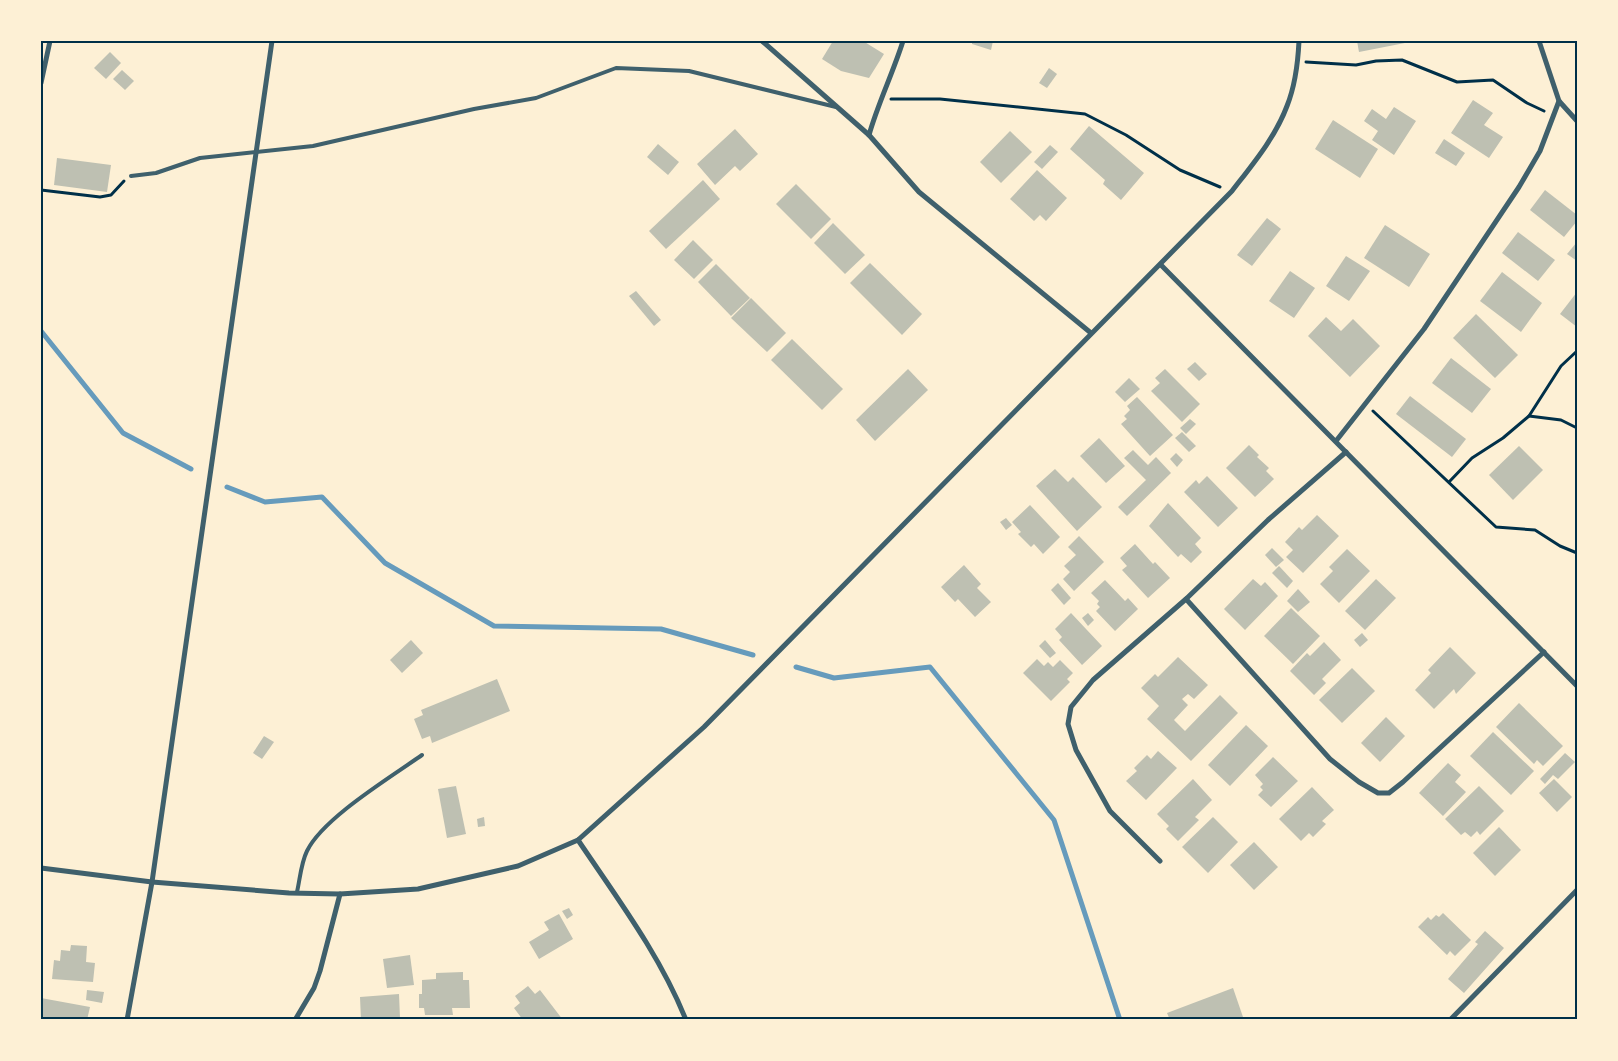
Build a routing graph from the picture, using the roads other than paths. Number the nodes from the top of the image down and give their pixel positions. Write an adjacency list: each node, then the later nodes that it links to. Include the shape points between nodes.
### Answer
1 (50, 41): 7 (street)
2 (272, 41): 12 (street)
3 (762, 41): 9 (street)
4 (903, 41): 11 (street, via 878,102)
5 (1299, 41): 14 (street, via 1298,62 1287,106 1263,151 1232,192)
6 (1540, 41): 8 (street)
7 (41, 83)
8 (1559, 101): 10 (street); 16 (street, via 1540,151 1519,187 1424,329)
9 (838, 107): 11 (street); 12 (lane, via 689,71 616,68 536,98 313,146)
10 (1577, 121)
11 (869, 135): 15 (street, via 919,192)
12 (257, 151): 13 (lane, via 200,158 156,173); 25 (street)
13 (131, 176)
14 (1160, 265): 15 (street); 16 (street)
15 (1091, 333): 22 (street, via 704,727)
16 (1336, 441): 17 (street)
17 (1346, 452): 18 (street, via 1268,520); 19 (street)
18 (1186, 599): 19 (street, via 1330,759 1378,793 1389,793 1402,782); 23 (street, via 1093,680 1071,707 1068,724 1076,750 1110,810)
19 (1544, 652): 20 (street)
20 (1577, 686)
21 (422, 755): 27 (lane, via 317,835 306,852)
22 (578, 840): 28 (street, via 518,866 418,889); 31 (street, via 643,937 674,991)
23 (1160, 861)
24 (41, 868): 25 (street)
25 (152, 882): 27 (street); 29 (street)
26 (1577, 890): 32 (street)
27 (297, 892): 28 (street)
28 (340, 894): 30 (street, via 314,988)
29 (127, 1020)
30 (295, 1020)
31 (686, 1020)
32 (1450, 1020)

